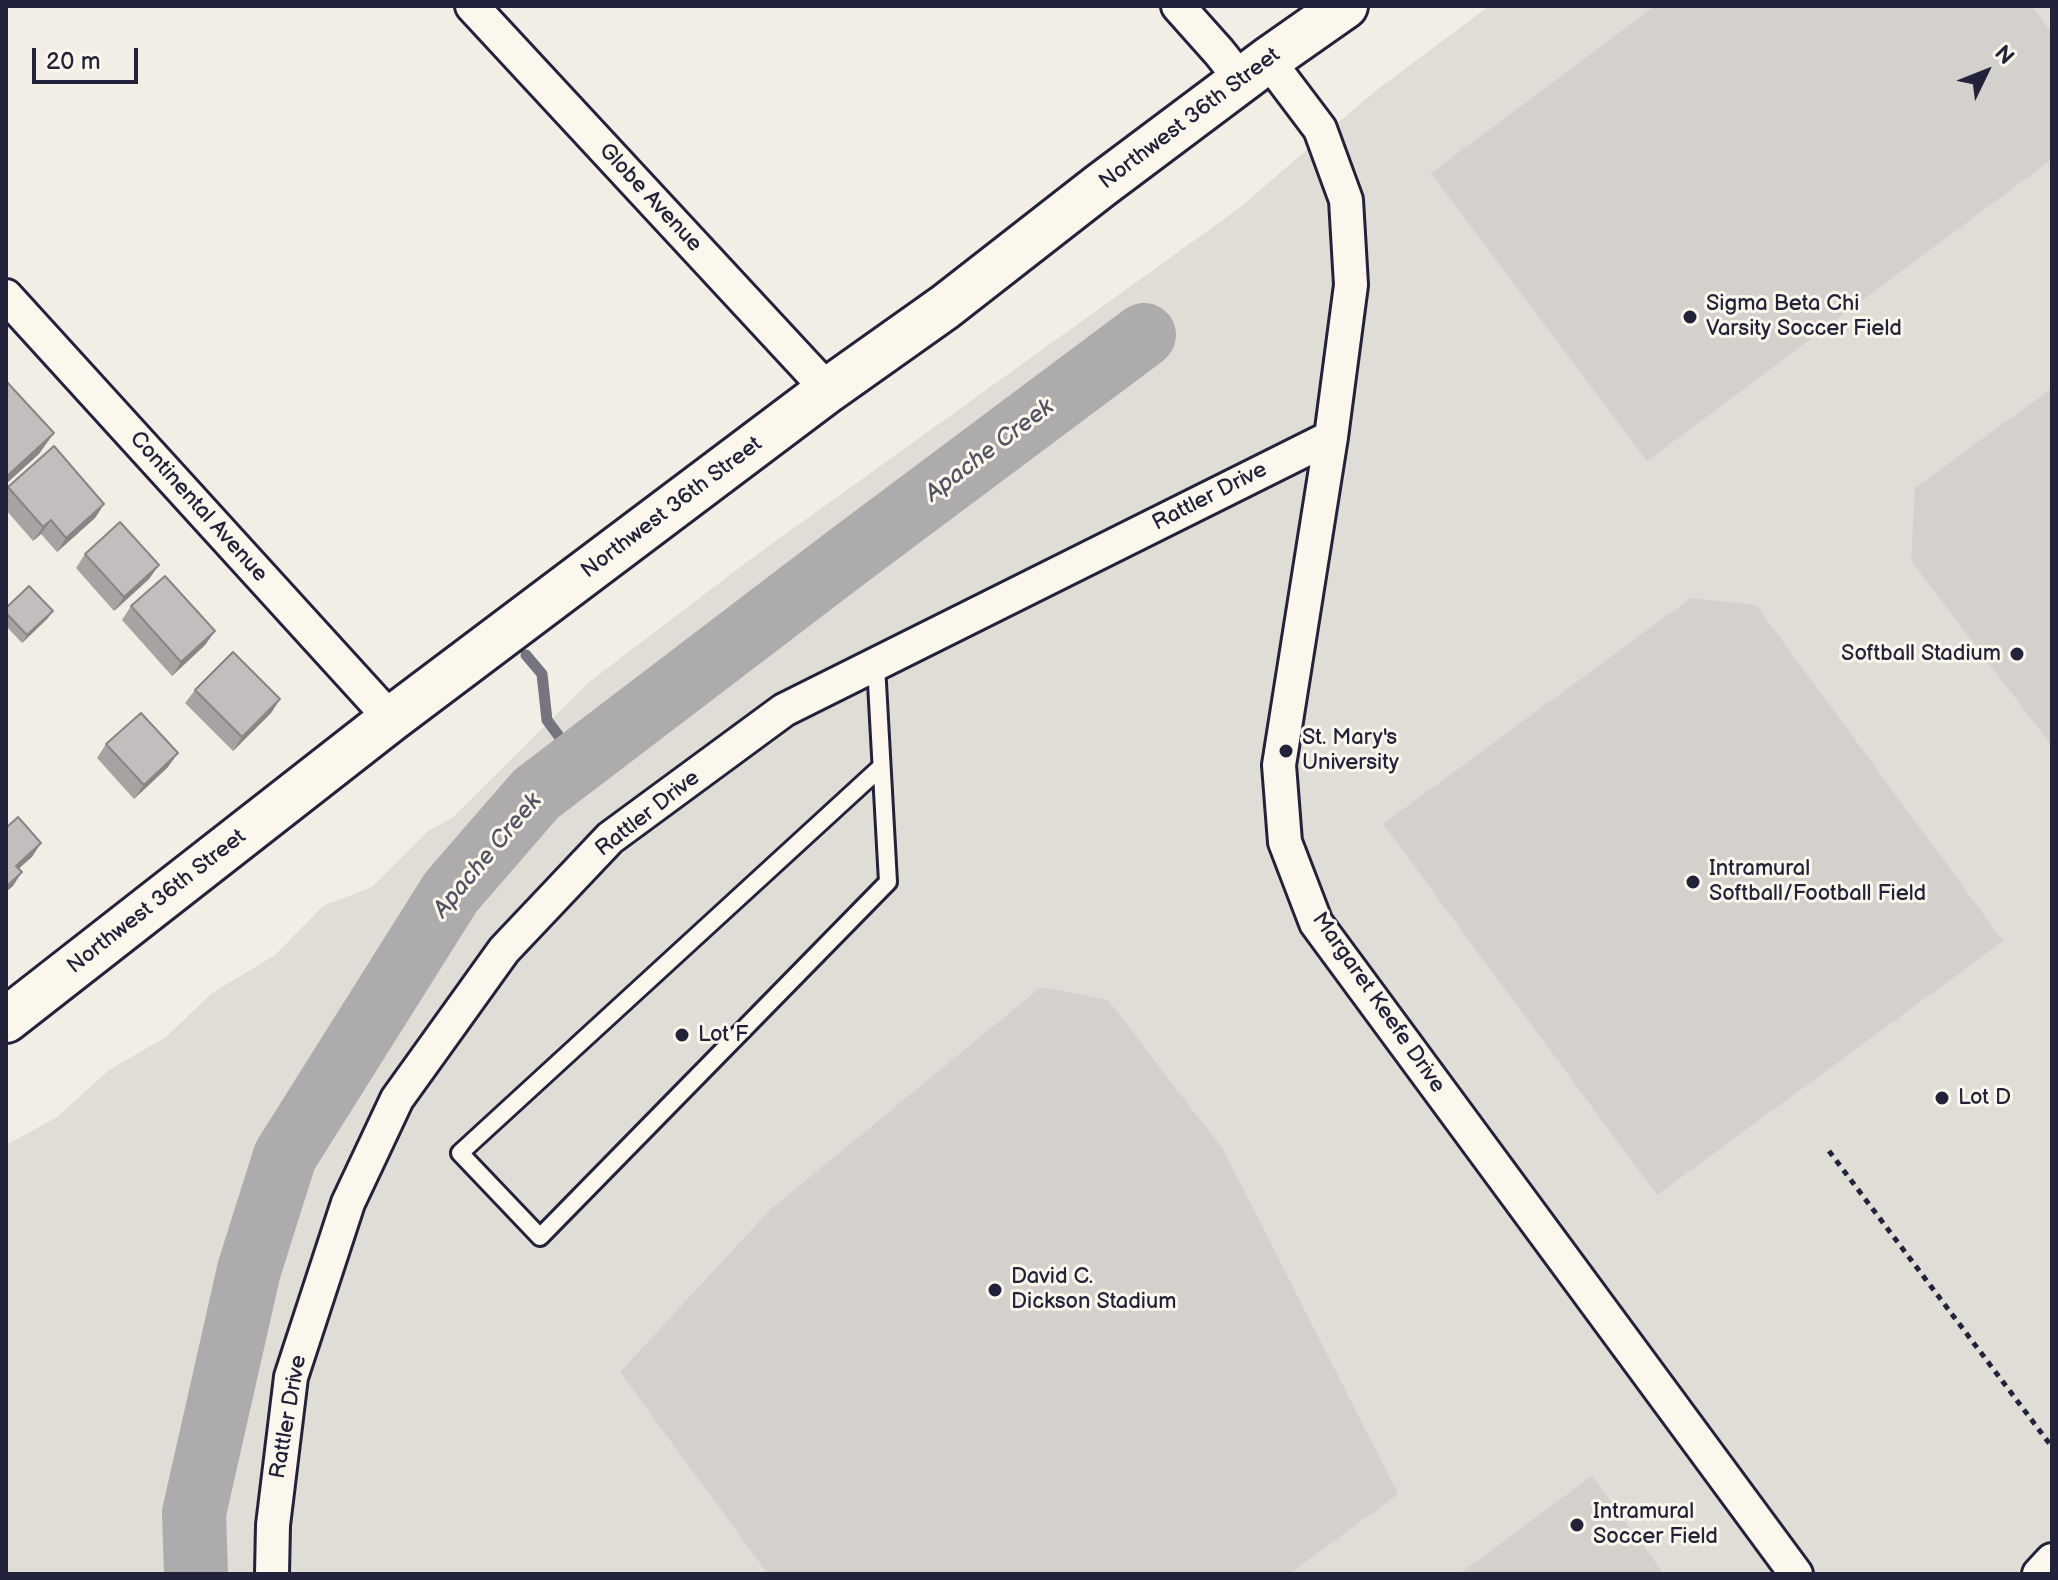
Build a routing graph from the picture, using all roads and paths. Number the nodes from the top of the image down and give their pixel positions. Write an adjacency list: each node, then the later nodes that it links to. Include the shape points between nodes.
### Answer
1 (472, 6): 6 (street, Globe Avenue)
2 (1178, 6): 4 (street, Margaret Keefe Drive, via 1219,52)
3 (1345, 6): 4 (main road, Northwest 36th Street)
4 (1255, 71): 6 (main road, Northwest 36th Street); 7 (street, Margaret Keefe Drive, via 1320,129 1346,200 1351,285)
5 (6, 296): 9 (street, Continental Avenue)
6 (828, 390): 9 (main road, Northwest 36th Street)
7 (1331, 437): 8 (street, Rattler Drive); 16 (street, Margaret Keefe Drive, via 1279,765 1285,842 1316,923)
8 (876, 665): 10 (lane); 15 (street, Rattler Drive, via 784,710 610,838 504,950 397,1099 348,1203 291,1377)
9 (391, 719): 11 (main road, Northwest 36th Street)
10 (881, 767): 10 (lane, via 888,882 540,1237 460,1153)
11 (6, 1020)
12 (1829, 1151): 13 (path)
13 (2052, 1447)
14 (2052, 1560): 17 (street)
15 (272, 1574)
16 (1796, 1574)
17 (2039, 1574)

